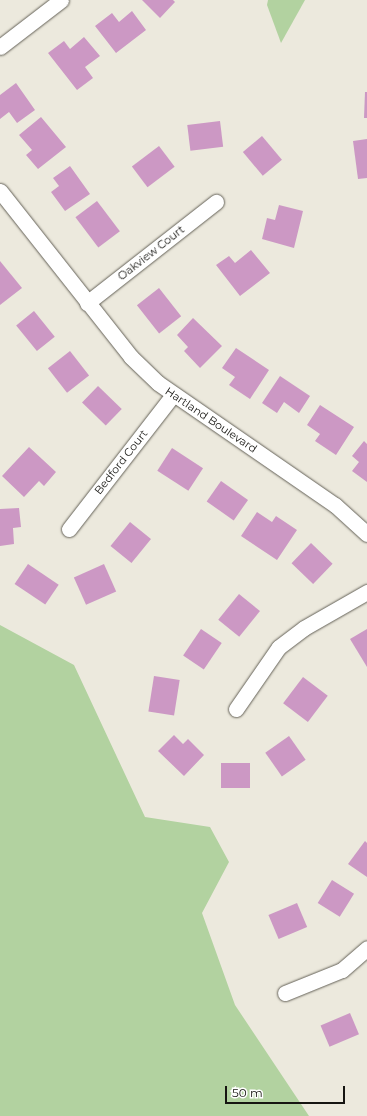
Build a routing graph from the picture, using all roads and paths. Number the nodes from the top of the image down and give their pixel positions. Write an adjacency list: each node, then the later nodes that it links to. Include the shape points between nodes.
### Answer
1 (61, 0): 2 (street)
2 (0, 47)
3 (0, 191): 5 (street, Hartland Boulevard)
4 (216, 202): 5 (street, Oakview Court)
5 (87, 303): 6 (street, Hartland Boulevard, via 131,357)
6 (173, 395): 7 (street, Bedford Court); 8 (street, Hartland Boulevard, via 330,501)
7 (69, 529)
8 (367, 534)
9 (367, 592): 10 (street, via 304,628 280,647)
10 (236, 709)
11 (367, 948): 12 (street, via 342,970)
12 (285, 992)

